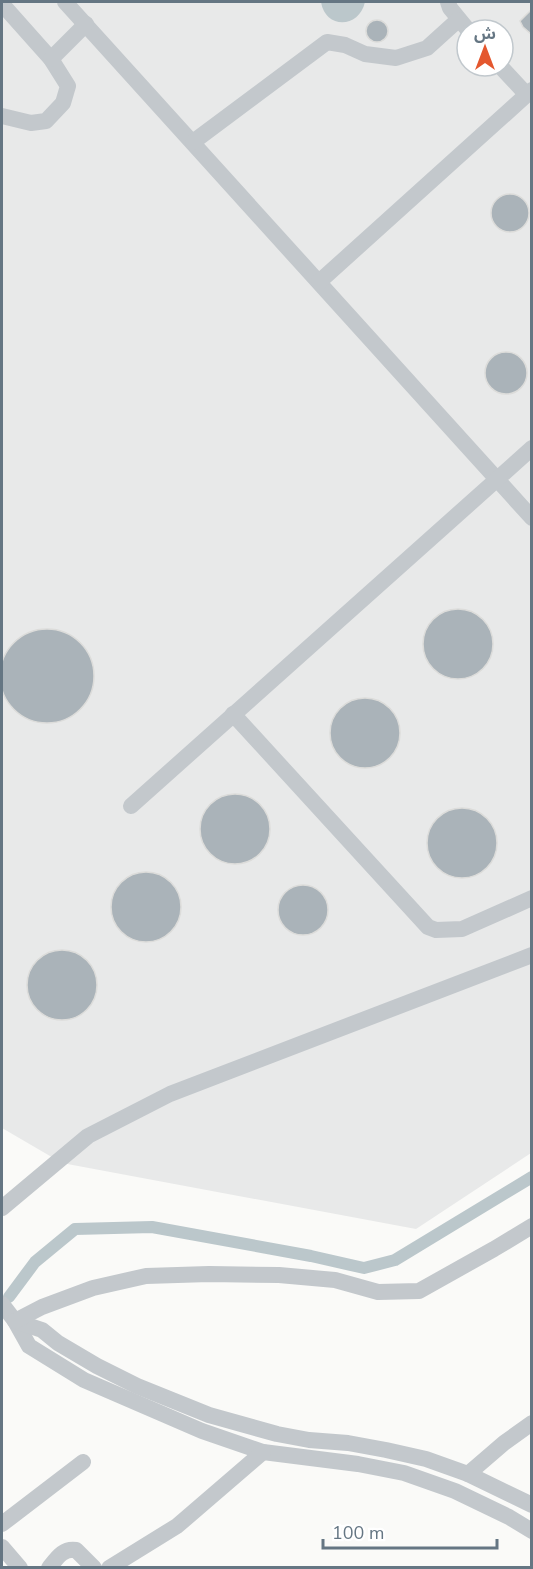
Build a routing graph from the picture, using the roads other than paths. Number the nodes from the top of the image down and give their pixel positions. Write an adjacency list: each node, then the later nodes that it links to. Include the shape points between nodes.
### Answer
1 (65, 2): 5 (street)
2 (448, 2): 4 (street)
3 (2, 4): 7 (street)
4 (458, 18)
5 (86, 24): 7 (street); 11 (street)
6 (455, 30): 11 (street, via 427,48 396,58 365,54 327,42)
7 (51, 59): 10 (street, via 68,86 63,103 46,121 31,123)
8 (513, 78): 9 (street)
9 (529, 92): 12 (street)
10 (2, 116)
11 (192, 142): 12 (street)
12 (319, 282): 14 (street)
13 (531, 448): 14 (street)
14 (497, 478): 15 (street); 16 (street)
15 (531, 518)
16 (233, 714): 17 (street); 18 (street, via 428,927 462,929)
17 (131, 806)
18 (531, 898)
19 (531, 955): 20 (street, via 170,1094 88,1136)
20 (2, 1208)
21 (531, 1226): 23 (street, via 419,1291 378,1292 335,1280 279,1275 146,1276 93,1288)
22 (2, 1304): 23 (street)
23 (15, 1321): 24 (street, via 42,1330 58,1343 137,1386); 26 (street, via 29,1346 84,1380)
24 (209, 1415): 26 (street); 29 (street, via 309,1440 348,1443 426,1459)
25 (531, 1423): 29 (street)
26 (202, 1431): 27 (street)
27 (262, 1452): 32 (street, via 404,1473 455,1491); 37 (street, via 177,1526)
28 (83, 1462): 31 (street)
29 (468, 1474): 30 (street)
30 (531, 1505)
31 (2, 1524)
32 (530, 1526)
33 (2, 1547): 34 (street)
34 (20, 1568)
35 (48, 1568): 36 (street, via 64,1551 72,1549)
36 (94, 1568)
37 (109, 1568)

